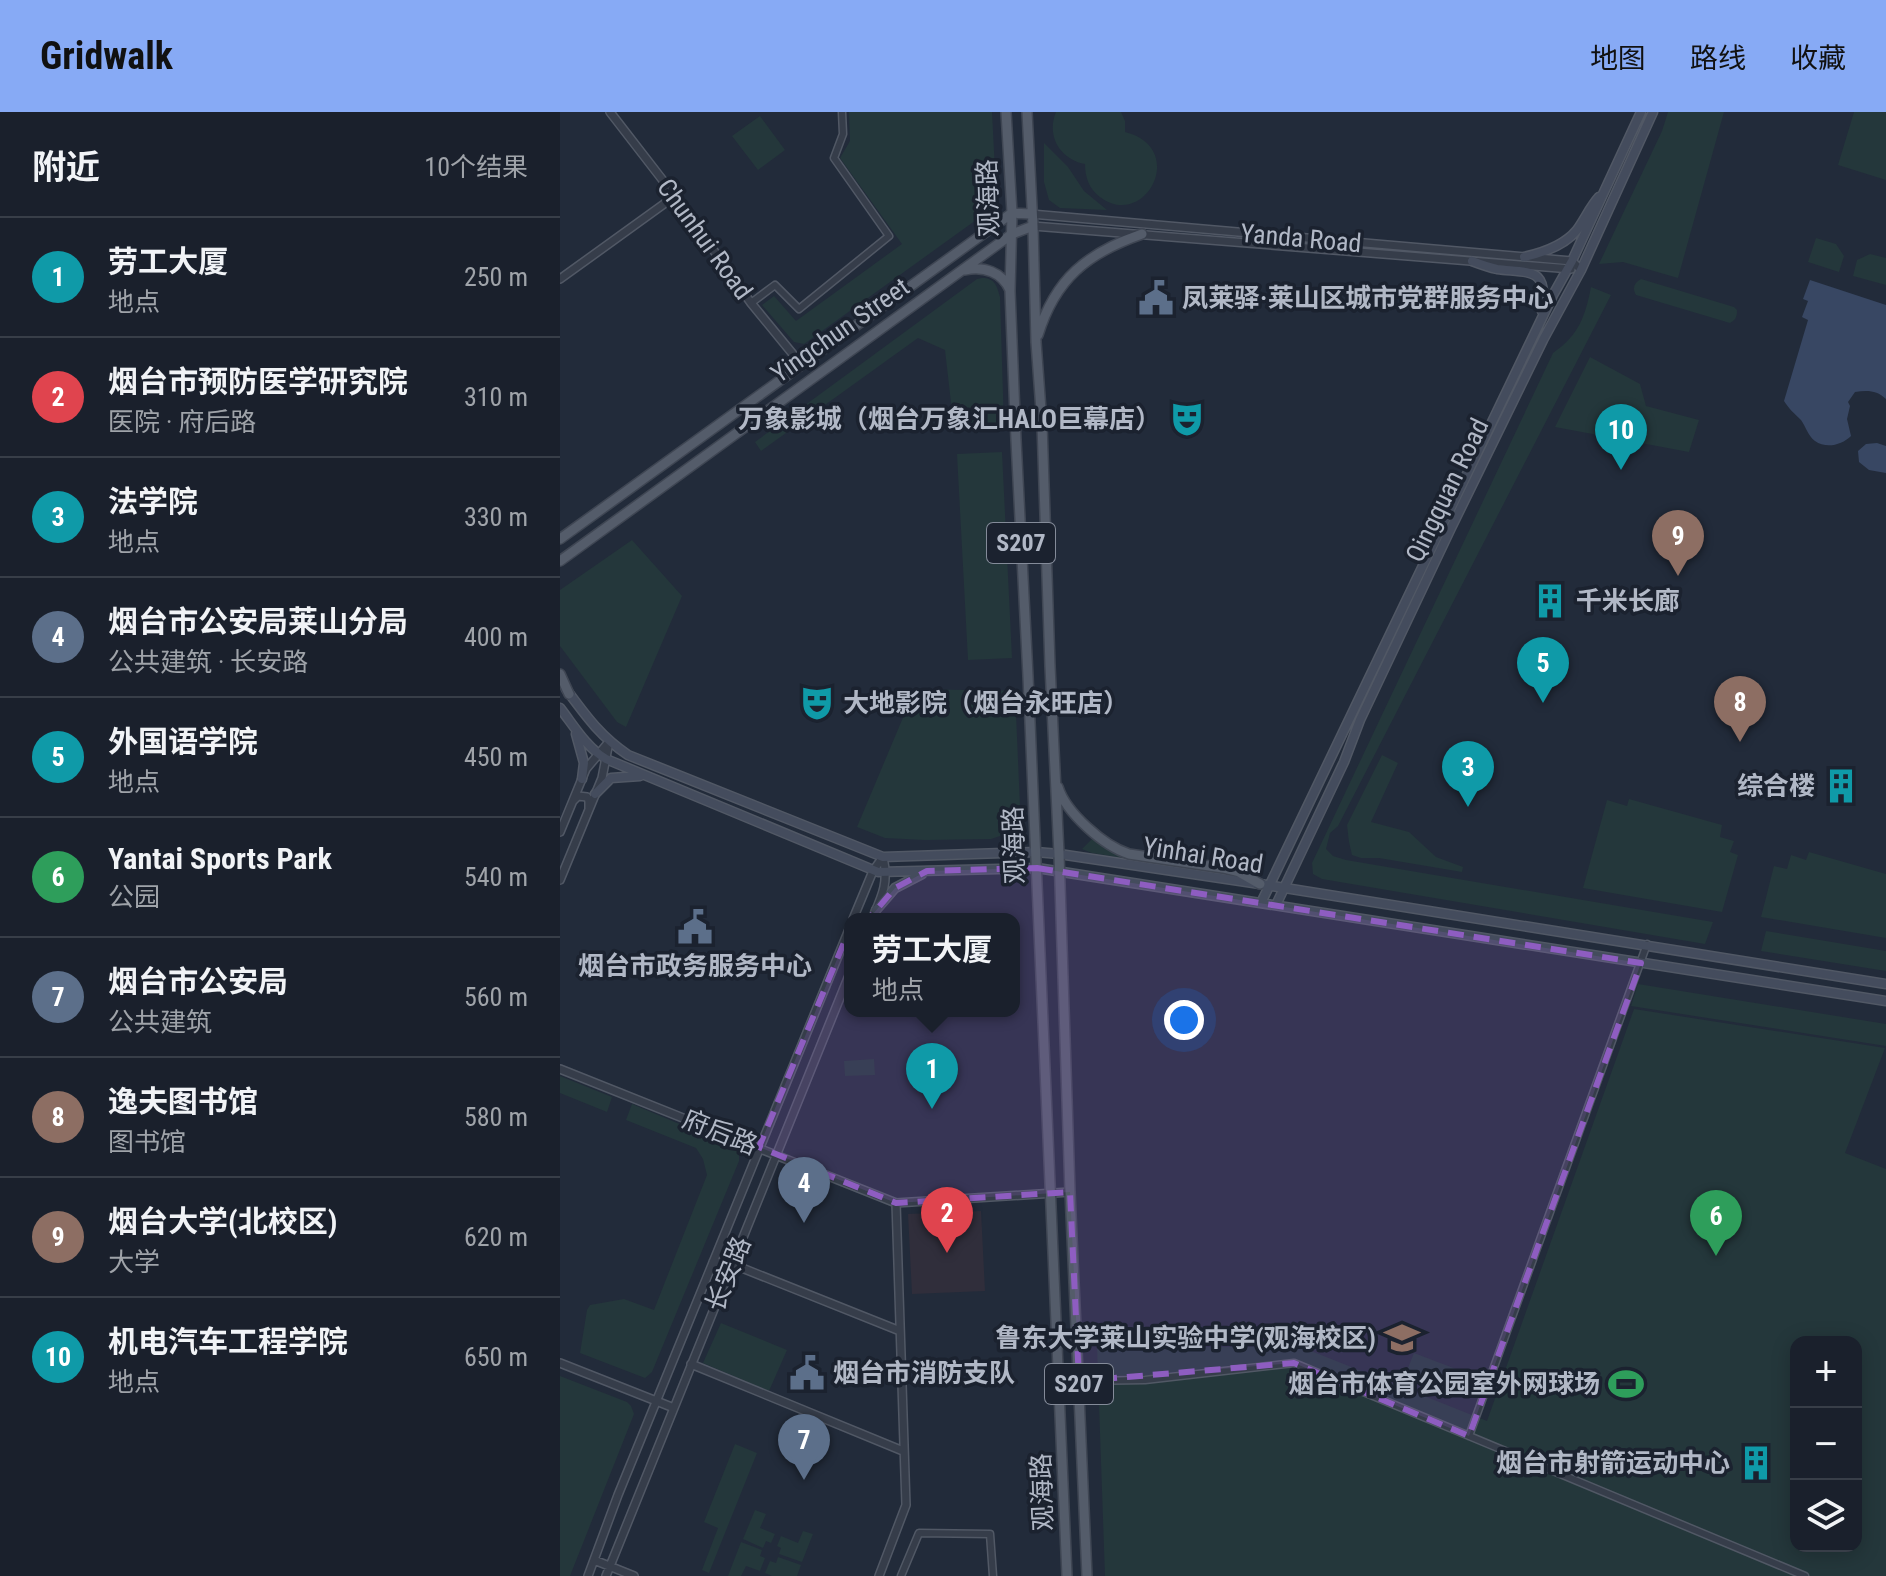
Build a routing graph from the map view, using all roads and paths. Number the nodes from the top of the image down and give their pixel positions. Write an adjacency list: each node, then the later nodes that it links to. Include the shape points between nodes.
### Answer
1 (610, 112): 8 (street, Chunhui Road)
2 (842, 112): 21 (street, via 843,134 834,158 889,236 799,309 775,285)
3 (1006, 112): 9 (main road, 观海路 / S207)
4 (1027, 112): 10 (main road, 观海路 / S207)
5 (1641, 112): 7 (main road, Qingquan Road)
6 (1653, 112): 17 (main road, Qingquan Road)
7 (1605, 190): 14 (main road, via 1563,242); 16 (main road, Qingquan Road)
8 (675, 196): 19 (street); 21 (street, Chunhui Road)
9 (1012, 213): 10 (main road); 12 (main road, 观海路 / S207); 24 (main road, Yingchun Street)
10 (1031, 214): 11 (main road, 观海路 / S207); 14 (street, Yanda Road)
11 (1033, 226): 12 (main road, Yingchun Street); 13 (street, Yanda Road); 23 (main road, 观海路 / S207)
12 (1012, 234): 18 (main road, Yingchun Street); 20 (main road, 观海路 / S207)
13 (1142, 234): 15 (street, Yanda Road); 23 (main road, via 1098,254 1064,282 1052,297)
14 (1524, 257): 16 (street, Yanda Road)
15 (1472, 261): 16 (street, Yanda Road); 22 (main road, via 1535,275 1544,290)
16 (1570, 265): 17 (street); 22 (main road, Qingquan Road)
17 (1581, 270): 52 (main road, Qingquan Road, via 1451,528)
18 (962, 271): 20 (main road, via 991,271); 26 (main road, Yingchun Street)
19 (560, 279)
20 (1010, 291): 42 (main road, 观海路 / S207)
21 (751, 303): 24 (street, Chunhui Road)
22 (1540, 322): 51 (main road, Qingquan Road)
23 (1036, 342): 35 (main road, 观海路 / S207)
24 (801, 364): 25 (main road, Yingchun Street)
25 (560, 539)
26 (560, 561)
27 (560, 674): 29 (main road)
28 (560, 681): 29 (main road, Yinhai Road)
29 (569, 694): 32 (main road, Yinhai Road)
30 (560, 708): 31 (main road, Yinhai Road)
31 (571, 722): 33 (main road, Yinhai Road); 37 (main road, via 584,763)
32 (609, 742): 33 (street); 34 (street); 44 (main road, Yinhai Road, via 628,755)
33 (597, 754): 34 (main road, Yinhai Road); 37 (street)
34 (606, 759): 36 (main road, Yinhai Road); 38 (street)
35 (1054, 775): 43 (main road, 观海路 / S207); 51 (main road, via 1067,808 1117,850 1223,868)
36 (650, 777): 38 (main road, via 617,776); 46 (main road, Yinhai Road)
37 (582, 779): 39 (street)
38 (595, 794): 40 (street)
39 (572, 804): 40 (street, via 582,795); 41 (street)
40 (589, 810): 50 (street)
41 (560, 832)
42 (1036, 852): 43 (main road, Yinhai Road); 44 (main road, Yinhai Road); 45 (main road, 观海路 / S207)
43 (1059, 854): 48 (main road, 观海路 / S207); 51 (main road, Yinhai Road)
44 (883, 857): 46 (street); 49 (street)
45 (1037, 868): 47 (main road, Yinhai Road); 48 (main road, Yinhai Road); 68 (main road, 观海路 / S207)
46 (873, 871): 49 (main road, Yinhai Road); 55 (street)
47 (927, 871): 49 (main road, Yinhai Road); 57 (main road, via 895,888)
48 (1058, 871): 53 (main road, Yinhai Road); 67 (main road, 观海路 / S207)
49 (887, 872): 56 (street)
50 (560, 880)
51 (1264, 885): 52 (main road, Yinhai Road); 53 (main road, Qingquan Road)
52 (1283, 888): 54 (main road, Qingquan Road); 59 (main road, Yinhai Road)
53 (1261, 903): 54 (main road, Yinhai Road)
54 (1276, 905): 60 (main road, Yinhai Road)
55 (859, 913)
56 (874, 913)
57 (875, 913)
58 (844, 942): 65 (street)
59 (1647, 944): 60 (street); 61 (main road, Yinhai Road)
60 (1641, 963): 63 (main road, Yinhai Road); 78 (street)
61 (1886, 984)
62 (844, 988): 66 (street, 长安路)
63 (1886, 1001)
64 (560, 1069): 65 (street, 府后路)
65 (759, 1147): 66 (street, 府后路); 70 (street)
66 (776, 1154): 69 (street, 府后路); 71 (street, 长安路)
67 (1070, 1192): 68 (street, 府后路); 75 (main road, 观海路 / S207)
68 (1050, 1193): 69 (street, 府后路); 88 (main road, 观海路 / S207)
69 (896, 1203): 72 (street)
70 (713, 1262): 71 (street); 76 (street)
71 (732, 1264): 72 (street); 74 (street, 长安路)
72 (900, 1331): 79 (street)
73 (560, 1363): 76 (street)
74 (691, 1364): 77 (street, 长安路); 79 (street)
75 (1079, 1381): 78 (street, via 1145,1380 1294,1363); 89 (main road, 观海路 / S207)
76 (657, 1401): 77 (street); 80 (street)
77 (674, 1408): 81 (street, 长安路)
78 (1469, 1436): 90 (street)
79 (903, 1451): 85 (street, via 906,1505)
80 (594, 1560): 81 (street); 82 (street)
81 (610, 1566): 83 (street, 长安路); 84 (street)
82 (588, 1576)
83 (606, 1576)
84 (634, 1576)
85 (879, 1576)
86 (901, 1576): 87 (street, via 919,1533 990,1534)
87 (993, 1576)
88 (1067, 1576)
89 (1087, 1576)
90 (1805, 1576)

